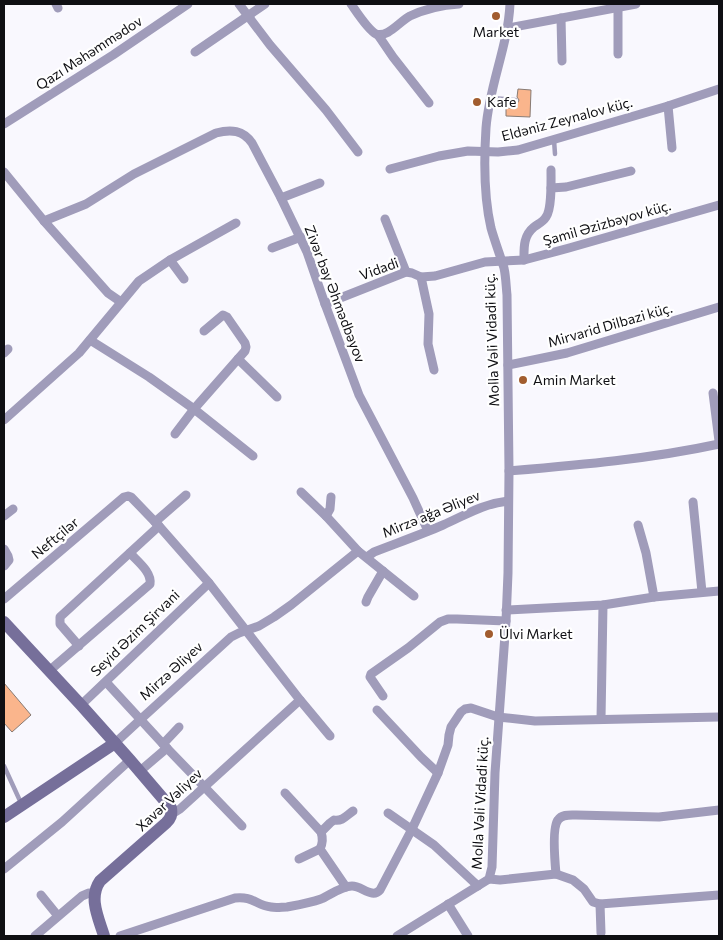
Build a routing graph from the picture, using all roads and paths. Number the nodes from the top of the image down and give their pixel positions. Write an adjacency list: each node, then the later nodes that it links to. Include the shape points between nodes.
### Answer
1 (188, 4): 21 (street, Qazı Məhəmmədov)
2 (239, 4): 9 (street)
3 (265, 4): 9 (street)
4 (351, 4): 12 (street)
5 (459, 4): 12 (street, via 435,7 408,17 388,32)
6 (510, 4): 11 (street, Molla Vəli Vidadi küç.)
7 (636, 4): 8 (street)
8 (618, 7): 10 (street); 14 (street)
9 (248, 15): 13 (street); 24 (street)
10 (561, 18): 11 (street); 15 (street)
11 (508, 28): 17 (street, Molla Vəli Vidadi küç.)
12 (378, 35): 19 (street)
13 (195, 52)
14 (618, 54)
15 (562, 61)
16 (719, 89): 20 (street, Eldəniz Zeynalov küç.)
17 (492, 98): 18 (lane); 25 (street, Molla Vəli Vidadi küç., via 486,126)
18 (514, 100)
19 (429, 103)
20 (668, 106): 22 (street, Eldəniz Zeynalov küç.); 23 (street)
21 (4, 124)
22 (554, 138): 25 (street, Eldəniz Zeynalov küç., via 518,150); 26 (lane)
23 (672, 148)
24 (358, 152)
25 (486, 152): 27 (street, Eldəniz Zeynalov küç., via 439,156); 42 (street, Molla Vəli Vidadi küç., via 488,211)
26 (555, 154)
27 (390, 169)
28 (551, 170): 32 (street)
29 (631, 171): 32 (street)
30 (4, 172): 36 (street)
31 (320, 183): 33 (street)
32 (551, 188): 41 (street, via 548,215 531,229 524,241)
33 (282, 198): 36 (street, Zivər bəy Əhmədbəyov, via 248,137 224,131 134,174 86,204); 38 (street, Zivər bəy Əhmədbəyov)
34 (719, 205): 41 (street, Şamil Əzizbəyov küç.)
35 (385, 219): 43 (street)
36 (44, 221): 46 (street, via 108,293)
37 (236, 223): 40 (street)
38 (301, 237): 39 (street); 47 (street, Zivər bəy Əhmədbəyov)
39 (272, 248)
40 (170, 260): 45 (street); 46 (street, via 140,281)
41 (524, 260): 42 (street, Şamil Əzizbəyov küç.)
42 (502, 261): 44 (street, Vidadi); 52 (street, Molla Vəli Vidadi küç., via 507,295)
43 (406, 272): 44 (street, Vidadi); 47 (street, Vidadi)
44 (421, 277): 53 (street, via 429,314 428,344)
45 (184, 279)
46 (121, 302): 50 (street)
47 (325, 304): 72 (street, Zivər bəy Əhmədbəyov, via 359,395)
48 (719, 307): 52 (street, Mirvarid Dilbazi küç., via 567,353)
49 (204, 331): 51 (street, via 223,315 227,317 245,343 245,351)
50 (90, 340): 56 (street); 57 (street, via 71,361)
51 (238, 359): 55 (street); 56 (street)
52 (508, 365): 61 (street, Molla Vəli Vidadi küç.)
53 (434, 370)
54 (713, 392): 59 (street)
55 (277, 397)
56 (194, 409): 58 (street); 60 (street)
57 (5, 415)
58 (175, 434)
59 (719, 443): 61 (street, via 606,462)
60 (252, 456)
61 (509, 471): 65 (street, Molla Vəli Vidadi küç.)
62 (301, 492): 69 (street)
63 (186, 495): 70 (street)
64 (331, 497): 69 (street)
65 (508, 501): 72 (street, Mirzə ağa Əliyev, via 482,506); 87 (street, Molla Vəli Vidadi küç.)
66 (693, 502): 81 (street)
67 (13, 509): 68 (street)
68 (4, 516)
69 (326, 516): 74 (street)
70 (157, 524): 75 (street); 79 (street); 84 (street, Neftçilər, via 132,497 124,497)
71 (638, 525): 83 (street)
72 (428, 531): 76 (street, Mirzə ağa Əliyev)
73 (4, 549): 77 (street, via 9,560)
74 (358, 550): 76 (street); 90 (street, Mirzə Əliyev, via 280,613)
75 (130, 553): 91 (street, via 60,617 60,624); 91 (street, Seyid Əzim Şirvani, via 149,574 150,584)
76 (367, 557): 78 (street)
77 (4, 566)
78 (384, 571): 82 (street); 85 (street)
79 (210, 583): 90 (street); 93 (street, Seyid Əzim Şirvani)
80 (719, 591): 81 (street)
81 (702, 592): 83 (street)
82 (414, 596)
83 (654, 597): 86 (street)
84 (4, 599)
85 (366, 602)
86 (603, 605): 87 (street); 101 (street)
87 (506, 610): 88 (street, Molla Vəli Vidadi küç.)
88 (506, 621): 94 (street, via 448,619 440,622 371,674); 98 (street, Molla Vəli Vidadi küç.)
89 (4, 622): 92 (street)
90 (247, 630): 95 (street); 100 (street, Mirzə Əliyev, via 231,637)
91 (79, 646): 92 (street, Seyid Əzim Şirvani)
92 (49, 671): 96 (street)
93 (106, 682): 96 (street, Seyid Əzim Şirvani); 100 (street)
94 (383, 696)
95 (300, 700): 103 (street); 110 (street, Xavər Vəliyev)
96 (81, 705): 104 (street)
97 (377, 710): 109 (street)
98 (498, 717): 101 (street); 109 (street, via 470,708 461,712 451,727); 125 (street, Molla Vəli Vidadi küç.)
99 (719, 717): 101 (street)
100 (141, 718): 104 (street, Mirzə Əliyev); 105 (street)
101 (600, 719)
102 (179, 727): 105 (street)
103 (330, 736)
104 (115, 744): 106 (street); 112 (street, Mirzə Əliyev)
105 (165, 746): 108 (street); 110 (street)
106 (130, 760): 108 (street); 123 (street)
107 (4, 766): 112 (lane)
108 (140, 771): 116 (street, via 171,808)
109 (438, 772): 119 (street)
110 (204, 787): 116 (street, Xavər Vəliyev); 118 (street)
111 (285, 793): 120 (street)
112 (22, 804): 117 (street, Mirzə Əliyev)
113 (719, 810): 124 (street, via 659,818 564,815 554,827)
114 (353, 811): 120 (street, via 342,820 334,820)
115 (388, 813): 119 (street)
116 (172, 814): 128 (street, Xavər Vəliyev, via 166,823 100,881)
117 (4, 817)
118 (242, 826)
119 (412, 829): 126 (street, via 378,893); 127 (street)
120 (321, 832): 121 (street)
121 (320, 849): 122 (street); 126 (street)
122 (299, 859)
123 (4, 869)
124 (556, 874): 125 (street); 132 (street, via 573,880 593,902)
125 (489, 879): 127 (street, Molla Vəli Vidadi küç.)
126 (346, 886): 137 (street, via 313,902 285,907 273,907 244,897 235,898)
127 (478, 886): 131 (street, Molla Vəli Vidadi küç.)
128 (94, 893): 133 (street, via 82,896); 136 (street)
129 (41, 895): 133 (street)
130 (719, 895): 132 (street)
131 (448, 904): 138 (street, Molla Vəli Vidadi küç.); 139 (street)
132 (600, 904): 134 (street)
133 (58, 916): 135 (street)
134 (601, 933)
135 (35, 936)
136 (104, 936)
137 (120, 936)
138 (397, 936)
139 (468, 936)

